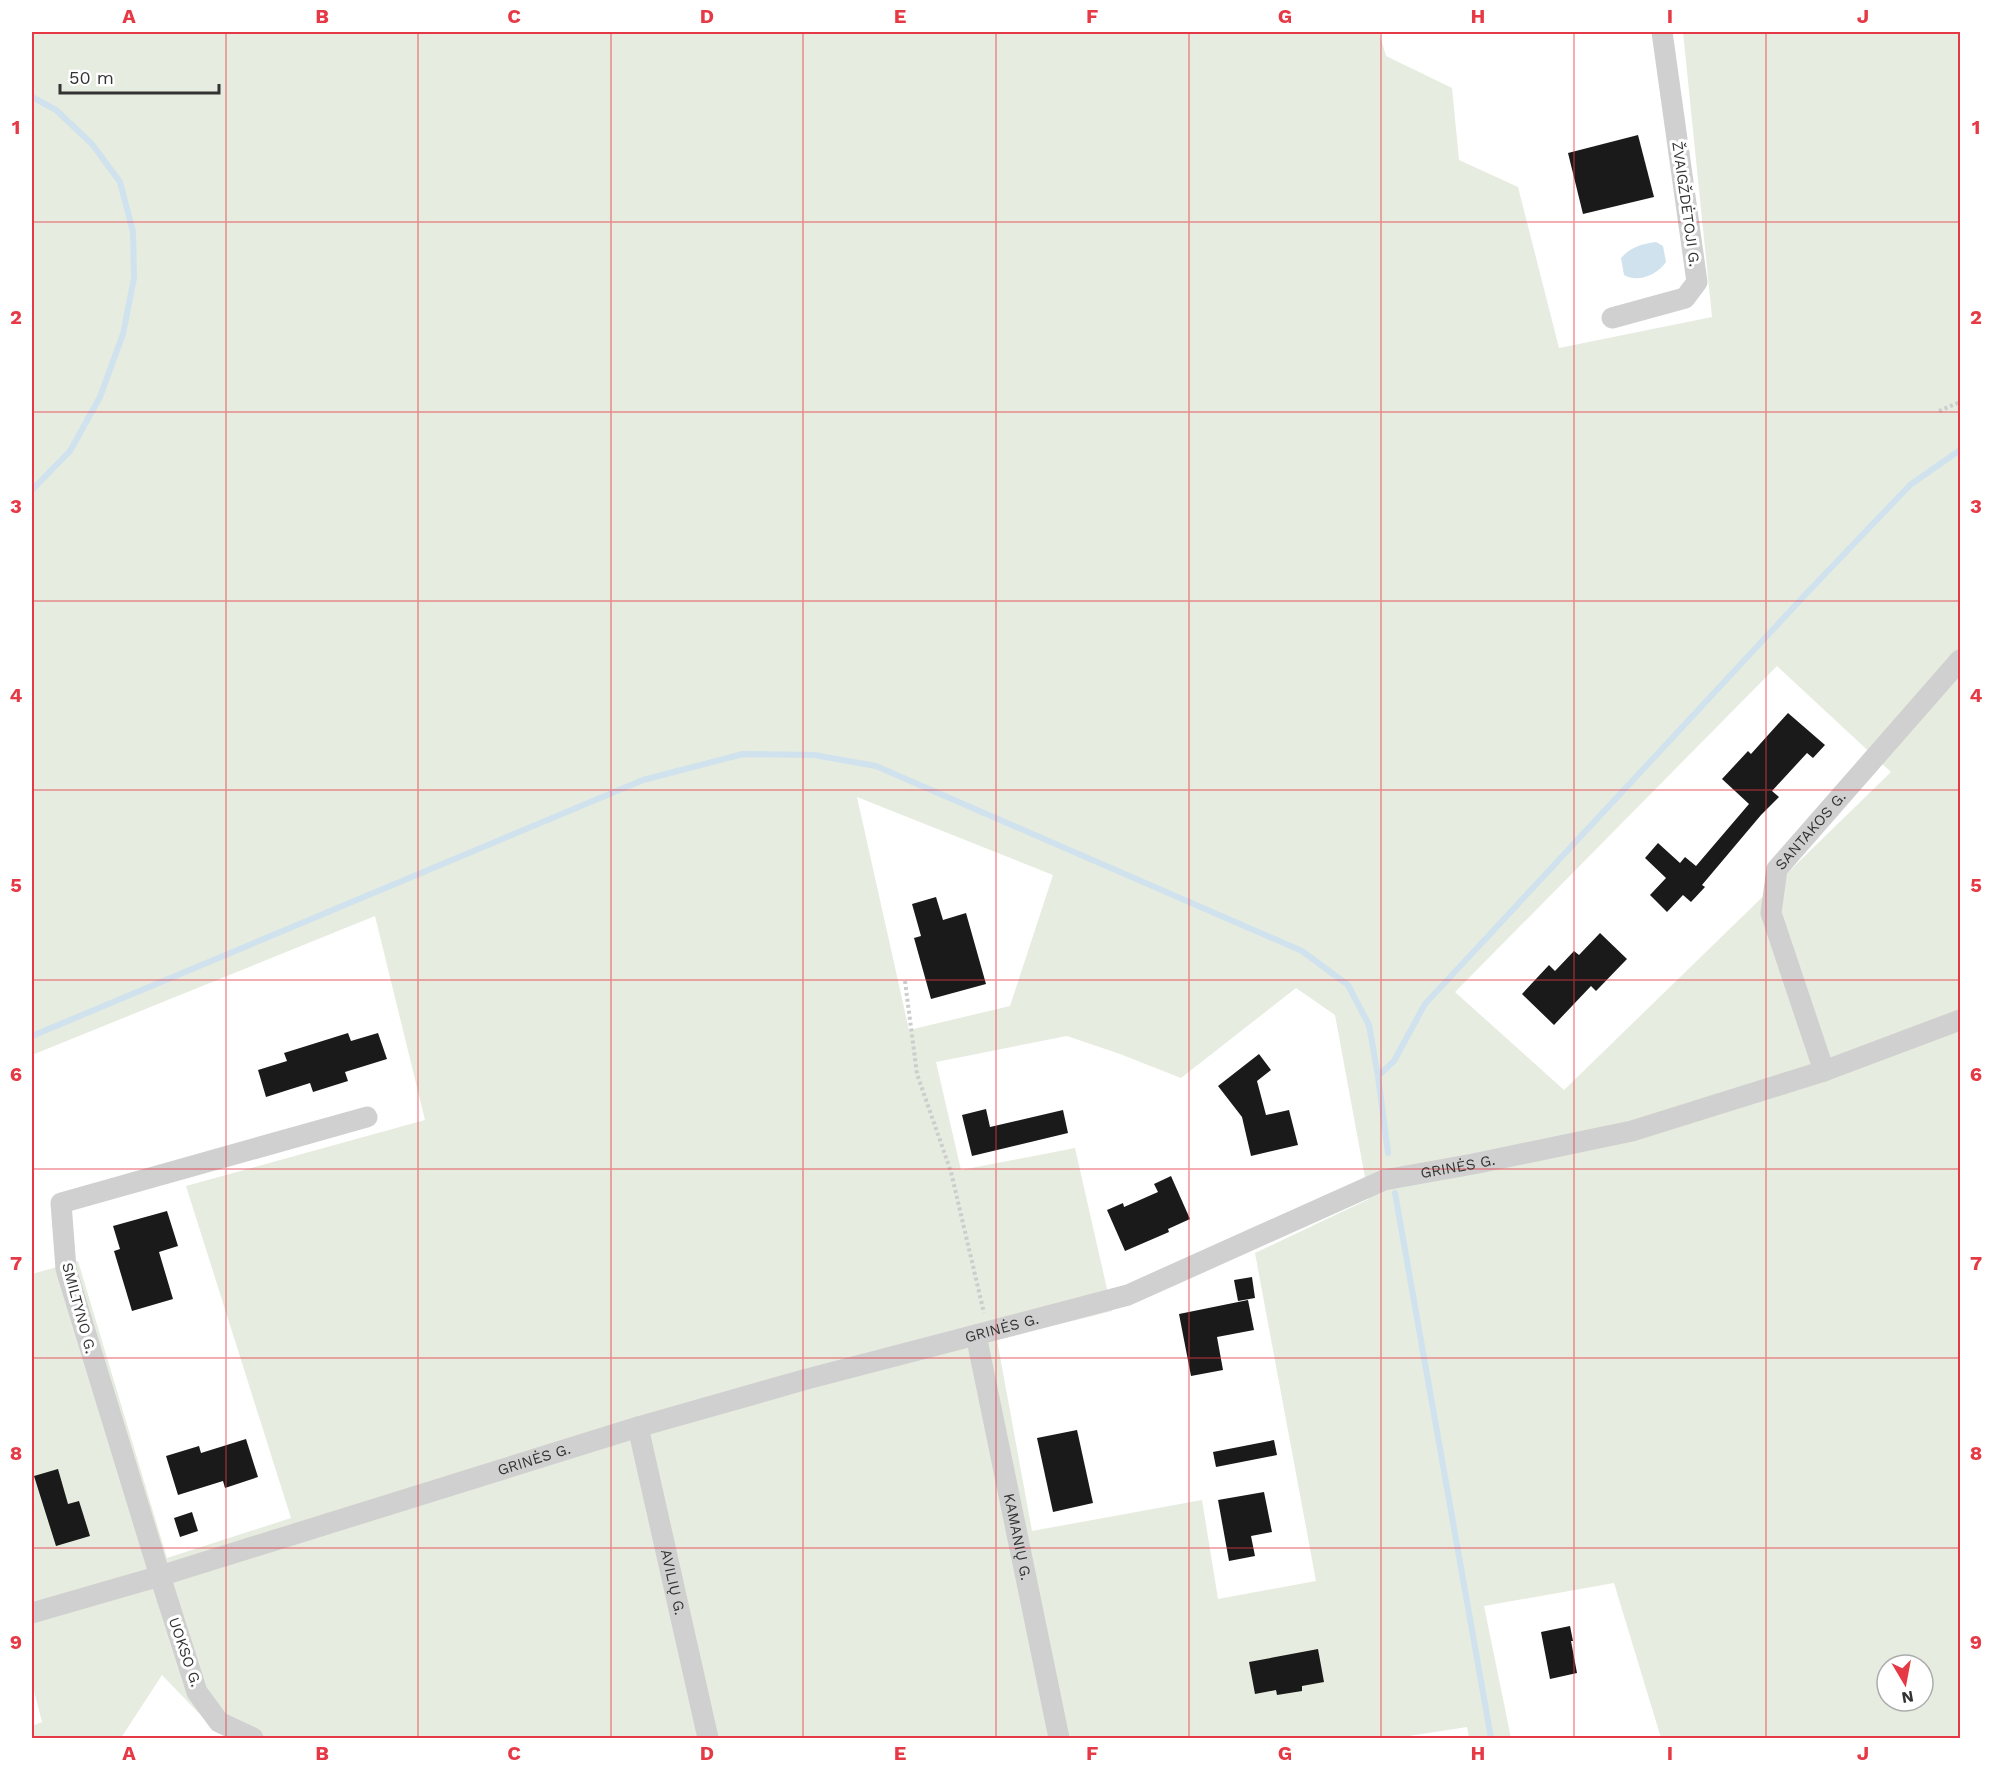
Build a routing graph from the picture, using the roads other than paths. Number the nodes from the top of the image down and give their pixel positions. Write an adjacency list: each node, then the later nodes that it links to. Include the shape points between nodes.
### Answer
1 (1662, 32): 2 (street, ŽVAIGŽDĖTOJI G., via 1696,282 1685,298)
2 (1612, 318)
3 (1960, 660): 5 (street, SANTAKOS G., via 1777,869 1771,913)
4 (1960, 1020): 5 (street, GRINĖS G.)
5 (1824, 1071): 7 (street, GRINĖS G., via 1632,1131 1384,1180 1128,1295)
6 (367, 1117): 9 (street, SMILTYNO G., via 61,1203 66,1269)
7 (982, 1333): 8 (street, GRINĖS G.); 13 (street, KAMANIŲ G.)
8 (638, 1427): 9 (street, GRINĖS G.); 12 (street, AVILIŲ G.)
9 (160, 1576): 10 (street, GRINĖS G.); 11 (street, UOKSO G., via 197,1692 219,1722)
10 (32, 1613)
11 (253, 1738)
12 (708, 1738)
13 (1059, 1738)

